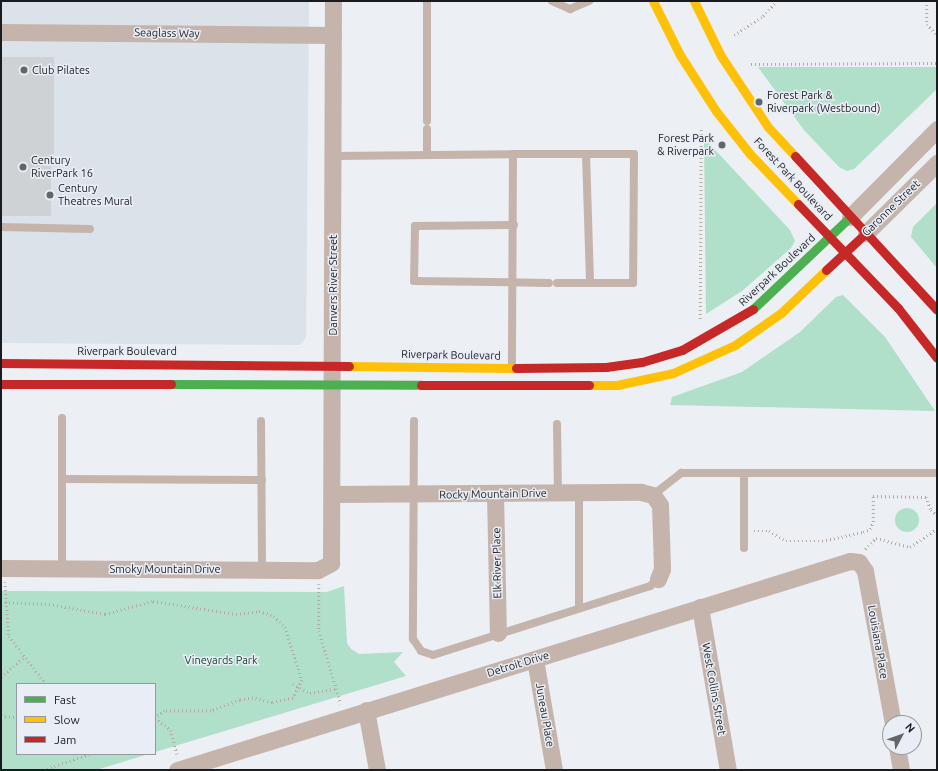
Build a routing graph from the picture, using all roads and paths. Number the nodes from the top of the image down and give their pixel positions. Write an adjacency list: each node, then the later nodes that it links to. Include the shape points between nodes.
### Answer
1 (333, 1): 10 (street, Danvers River Street)
2 (427, 1): 19 (lane)
3 (552, 1): 4 (lane, via 570,9)
4 (589, 1)
5 (653, 1): 27 (street, Forest Park Boulevard, via 680,55 716,111 750,154)
6 (694, 1): 22 (street, Forest Park Boulevard, via 750,103 785,148)
7 (778, 1): 11 (path, via 763,16)
8 (927, 1): 12 (path, via 928,24)
9 (1, 32): 10 (street, Seaglass Way)
10 (333, 35): 20 (street, Danvers River Street)
11 (734, 35)
12 (937, 35)
13 (937, 63): 14 (path)
14 (751, 64)
15 (701, 128): 32 (path)
16 (937, 129): 22 (street, Garonne Street)
17 (513, 154): 18 (lane); 19 (lane); 23 (lane)
18 (586, 154): 29 (lane); 29 (lane, via 634,154 633,283)
19 (427, 155): 20 (lane)
20 (334, 156): 35 (street, Danvers River Street)
21 (937, 163): 26 (street, Garonne Street)
22 (850, 217): 26 (street, Forest Park Boulevard); 27 (street, Riverpark Boulevard)
23 (514, 225): 30 (lane); 30 (lane, via 415,226 414,280)
24 (1, 228): 25 (lane)
25 (90, 229)
26 (866, 234): 28 (street, Garonne Street); 31 (street, Forest Park Boulevard)
27 (831, 237): 28 (street, Forest Park Boulevard); 36 (street, Riverpark Boulevard, via 750,312 682,350 642,362 606,367)
28 (845, 252): 33 (street, Forest Park Boulevard, via 898,308); 38 (street, via 760,329 716,355 673,372 617,385)
29 (590, 283): 30 (lane)
30 (515, 284): 36 (lane)
31 (937, 310)
32 (700, 323)
33 (937, 358)
34 (1, 363): 35 (street, Riverpark Boulevard)
35 (333, 364): 36 (street, Riverpark Boulevard); 38 (street, Danvers River Street)
36 (512, 368)
37 (1, 384): 38 (street)
38 (333, 384): 50 (street, Danvers River Street)
39 (62, 418): 45 (lane)
40 (261, 421): 46 (lane)
41 (414, 421): 51 (lane)
42 (557, 424): 48 (lane)
43 (744, 473): 44 (lane); 52 (lane, via 681,473); 56 (lane)
44 (937, 473)
45 (62, 479): 46 (lane); 59 (lane)
46 (262, 480): 60 (lane)
47 (495, 493): 48 (street, Rocky Mountain Drive); 51 (street, Rocky Mountain Drive); 67 (street, Elk River Place)
48 (558, 493): 49 (street, Rocky Mountain Drive)
49 (579, 493): 52 (street, Rocky Mountain Drive, via 641,492); 65 (lane)
50 (332, 494): 51 (street, Rocky Mountain Drive); 61 (street, Danvers River Street, via 333,559)
51 (413, 494): 67 (lane, via 413,640 421,651 432,655)
52 (653, 495): 62 (street, via 660,504 662,569)
53 (937, 515): 54 (path, via 931,510 926,497 873,496 873,522 870,529 863,532 822,541 786,541 769,531 754,531)
54 (754, 524)
55 (937, 529): 57 (path, via 910,547 876,538 866,544)
56 (744, 548)
57 (859, 562): 66 (street, Detroit Drive, via 850,560); 76 (street, Louisiana Place, via 865,571)
58 (3, 568): 59 (street, Smoky Mountain Drive); 64 (path)
59 (62, 569): 60 (street, Smoky Mountain Drive)
60 (262, 569): 61 (street, Smoky Mountain Drive)
61 (323, 569): 74 (path, via 319,631)
62 (658, 579): 65 (lane, via 650,586)
63 (1, 602): 64 (path)
64 (5, 602): 68 (path, via 9,636); 73 (path, via 49,604 105,614 153,601 236,614 259,611 274,616 285,627 300,674)
65 (579, 606): 67 (lane)
66 (700, 607): 69 (street, Detroit Drive); 88 (street, West Collins Street)
67 (498, 633)
68 (24, 657): 70 (path); 71 (path)
69 (535, 659): 75 (street, Detroit Drive); 87 (street, Juneau Place)
70 (1, 677)
71 (45, 683)
72 (293, 684): 73 (path)
73 (301, 688): 74 (path, via 310,693); 80 (path, via 293,698 272,703 253,698 211,711 165,712)
74 (337, 688): 78 (path)
75 (366, 710): 78 (street, Detroit Drive); 86 (street)
76 (892, 715)
77 (1, 716): 79 (path)
78 (345, 716): 83 (street, Detroit Drive)
79 (16, 717)
80 (156, 718): 84 (path, via 170,730)
81 (87, 755): 85 (path)
82 (898, 755): 89 (street)
83 (205, 765): 84 (street, Detroit Drive)
84 (179, 769)
85 (43, 770)
86 (377, 770)
87 (554, 770)
88 (728, 770)
89 (901, 770)

